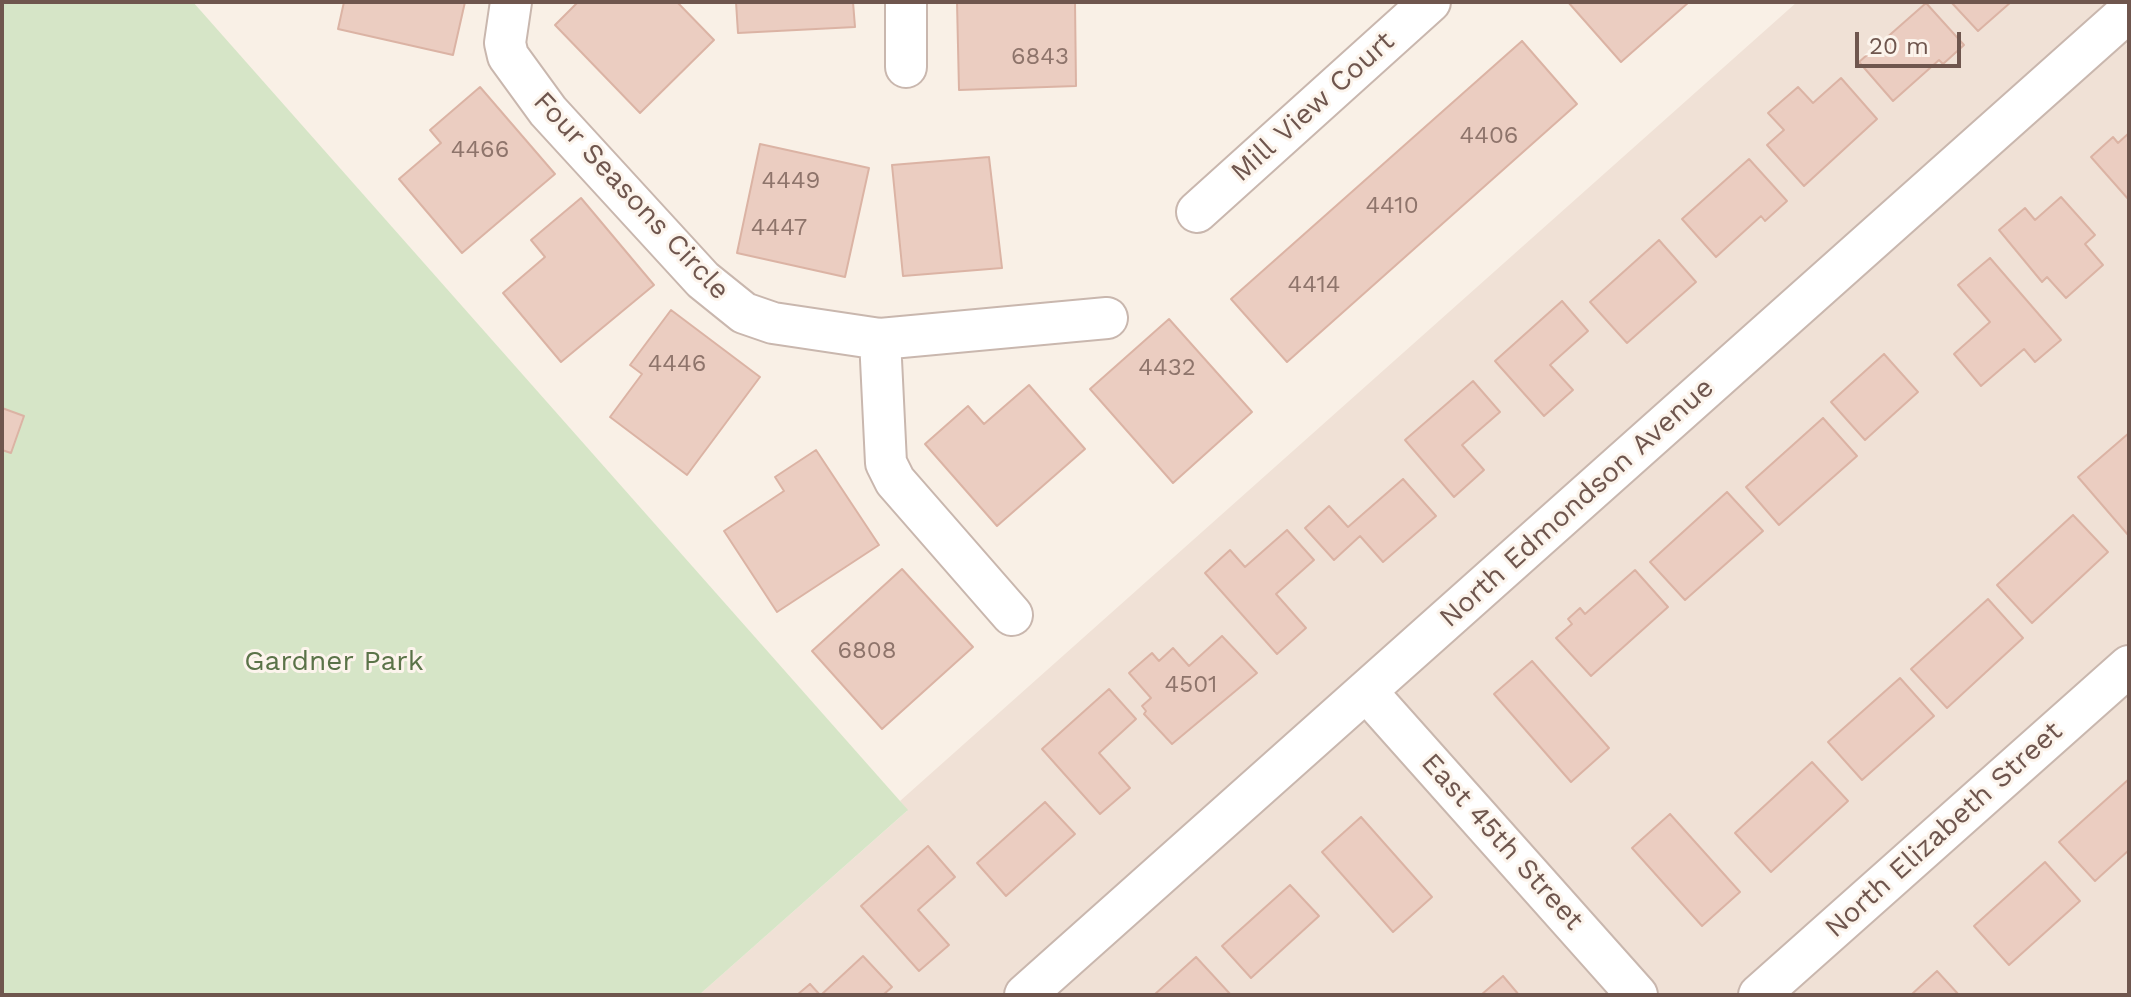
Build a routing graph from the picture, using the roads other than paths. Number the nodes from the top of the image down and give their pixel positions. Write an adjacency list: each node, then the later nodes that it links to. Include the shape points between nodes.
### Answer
1 (511, 2): 8 (street, Four Seasons Circle, via 508,56 548,111 717,293 744,313 773,323)
2 (906, 2): 5 (street)
3 (1430, 2): 6 (street, Mill View Court)
4 (2129, 11): 11 (street, North Edmondson Avenue)
5 (906, 67)
6 (1197, 212)
7 (1107, 318): 8 (street, Four Seasons Circle)
8 (880, 339): 9 (street, via 886,463 895,481)
9 (1012, 615)
10 (2129, 666): 14 (street, North Elizabeth Street)
11 (1366, 691): 12 (street, North Edmondson Avenue); 13 (street, East 45th Street)
12 (1025, 995)
13 (1637, 995)
14 (1759, 995)

